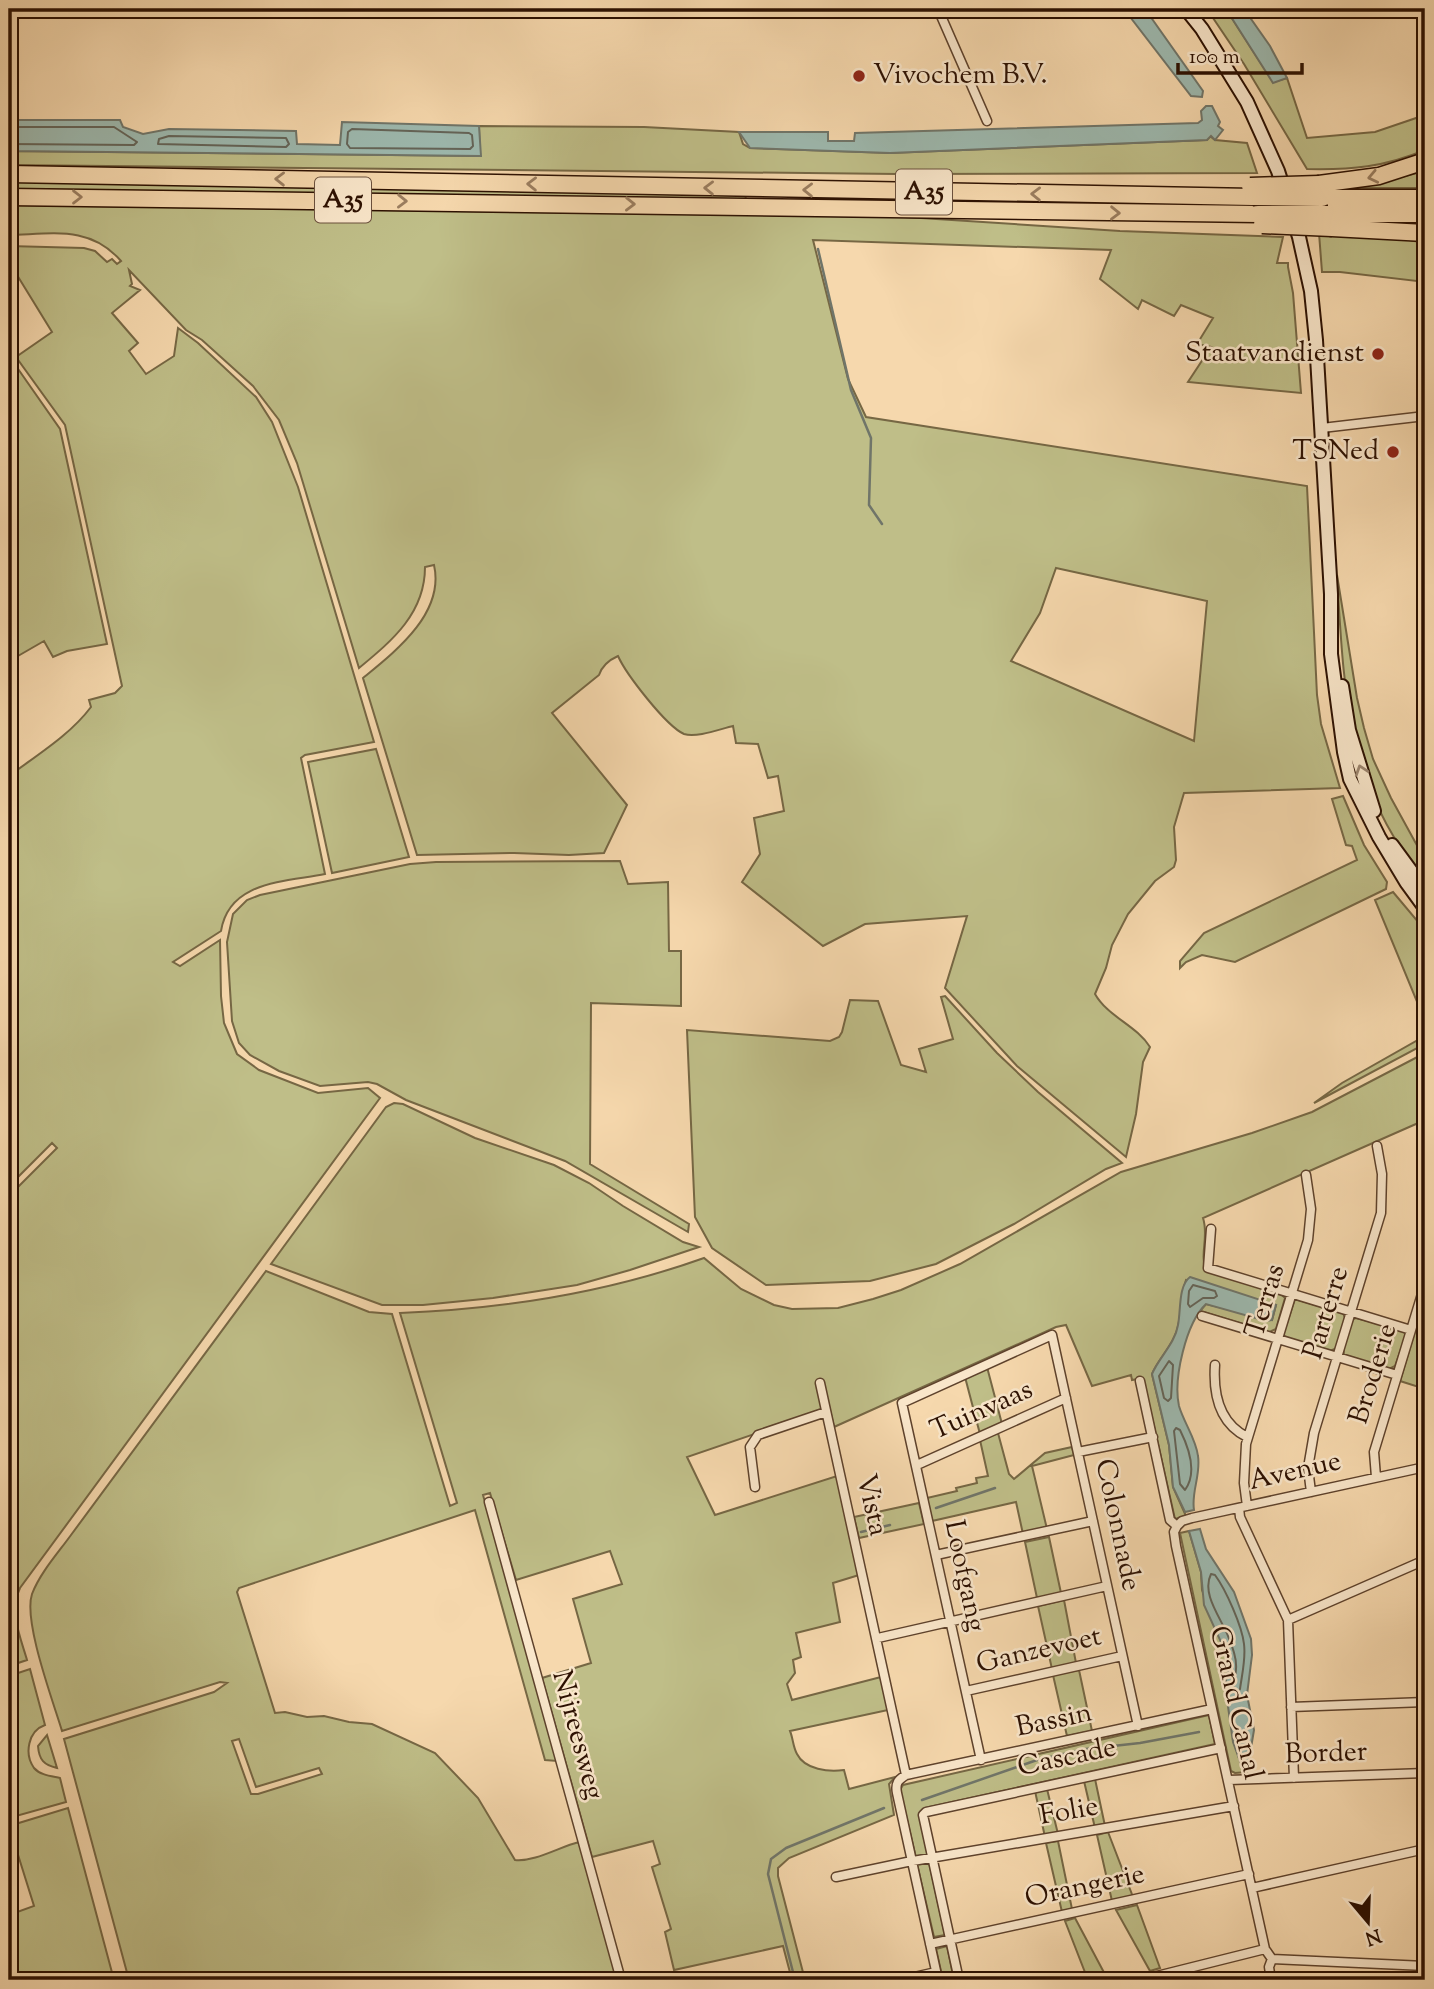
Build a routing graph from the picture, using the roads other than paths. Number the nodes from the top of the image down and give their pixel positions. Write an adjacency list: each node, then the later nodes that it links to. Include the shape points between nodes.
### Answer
1 (938, 9): 3 (street)
2 (1186, 9): 13 (main road, via 1247,102 1278,171 1311,291)
3 (987, 121)
4 (1425, 161): 6 (highway, A35, one-way to 6)
5 (9, 174): 6 (highway, A35, one-way to 5, bridge, via 1139,196)
6 (1320, 191): 8 (highway, A35)
7 (9, 197): 10 (highway, A35, one-way to 10, bridge, via 1237,214 1260,220)
8 (1425, 198)
9 (1425, 214): 10 (highway, A35)
10 (1330, 221): 11 (highway, A35)
11 (1425, 233)
12 (1425, 416): 13 (street)
13 (1322, 428): 14 (main road)
14 (1331, 594): 15 (main road, one-way to 14, via 1385,834 1368,796 1349,730); 16 (main road, via 1334,683 1350,779 1390,857)
15 (1425, 890)
16 (1425, 908)
17 (1377, 1146): 22 (street, Parterre, via 1381,1213)
18 (1306, 1175): 21 (street, Terras, via 1311,1209 1308,1240)
19 (1211, 1228): 21 (street, via 1208,1268)
20 (1425, 1284): 24 (street, Broderie)
21 (1292, 1293): 22 (street); 25 (street, Terras)
22 (1352, 1312): 24 (street); 26 (street, Parterre)
23 (1202, 1316): 25 (street)
24 (1411, 1330): 28 (street, Broderie)
25 (1278, 1338): 26 (street); 35 (street, Terras)
26 (1338, 1356): 28 (street); 41 (street, Parterre, via 1314,1433 1308,1468)
27 (1215, 1366): 35 (street, Terras, via 1214,1387 1223,1416)
28 (1397, 1375): 39 (street, Broderie, via 1374,1452)
29 (1140, 1381): 34 (street, Grand Canal)
30 (820, 1383): 33 (street, Vista)
31 (1066, 1398): 32 (street, Colonnade, via 1052,1335); 36 (street, Colonnade); 37 (street, Tuinvaas)
32 (902, 1403): 37 (street, Loofgang)
33 (826, 1412): 40 (street, via 758,1436 750,1447); 51 (street, Vista)
34 (1153, 1437): 36 (street); 45 (street, Grand Canal, via 1170,1520)
35 (1247, 1437): 43 (street, Terras)
36 (1078, 1452): 44 (street, Colonnade)
37 (916, 1465): 46 (street, Loofgang)
38 (1425, 1467): 39 (street, Avenue)
39 (1376, 1477): 41 (street, Avenue)
40 (755, 1487)
41 (1311, 1492): 43 (street, Avenue)
42 (489, 1502): 77 (street, Nijreesweg)
43 (1243, 1507): 45 (street, Avenue); 49 (street, Terras, via 1240,1517)
44 (1093, 1521): 46 (street); 48 (street, Colonnade)
45 (1177, 1526): 56 (street, Grand Canal, via 1175,1540)
46 (936, 1555): 50 (street, Loofgang)
47 (1425, 1560): 49 (street)
48 (1107, 1586): 50 (street); 52 (street, Colonnade)
49 (1288, 1620): 55 (street)
50 (949, 1622): 51 (street); 53 (street, Loofgang)
51 (878, 1638): 61 (street, Vista)
52 (1122, 1656): 53 (street, Ganzevoet); 57 (street, Colonnade)
53 (966, 1691): 59 (street, Loofgang)
54 (1425, 1702): 55 (street)
55 (1291, 1707): 62 (street)
56 (1212, 1709): 57 (street, Bassin); 58 (street, Grand Canal)
57 (1138, 1726): 59 (street, Bassin)
58 (1221, 1748): 63 (street, Grand Canal); 66 (street, Cascade, via 936,1810 923,1815)
59 (981, 1760): 61 (street, Bassin)
60 (1425, 1773): 62 (street, Border)
61 (906, 1776): 67 (street, via 898,1780 896,1789)
62 (1294, 1778): 63 (street, Border)
63 (1229, 1780): 64 (street, Grand Canal)
64 (1234, 1806): 66 (street, Folie); 68 (street, Grand Canal)
65 (1425, 1849): 70 (street)
66 (933, 1858): 67 (street, Folie); 71 (street)
67 (912, 1861): 69 (street, Folie); 72 (street)
68 (1249, 1874): 70 (street, Grand Canal); 71 (street, Orangerie)
69 (836, 1877)
70 (1252, 1888): 73 (street, Grand Canal)
71 (951, 1940): 72 (street, Orangerie); 79 (street)
72 (930, 1944): 76 (street)
73 (1265, 1949): 74 (street, Grand Canal); 80 (street)
74 (1272, 1959): 75 (street); 81 (street)
75 (1425, 1966)
76 (937, 1976): 78 (street)
77 (621, 1980)
78 (901, 1980)
79 (959, 1980)
80 (1141, 1980)
81 (1271, 1980)

